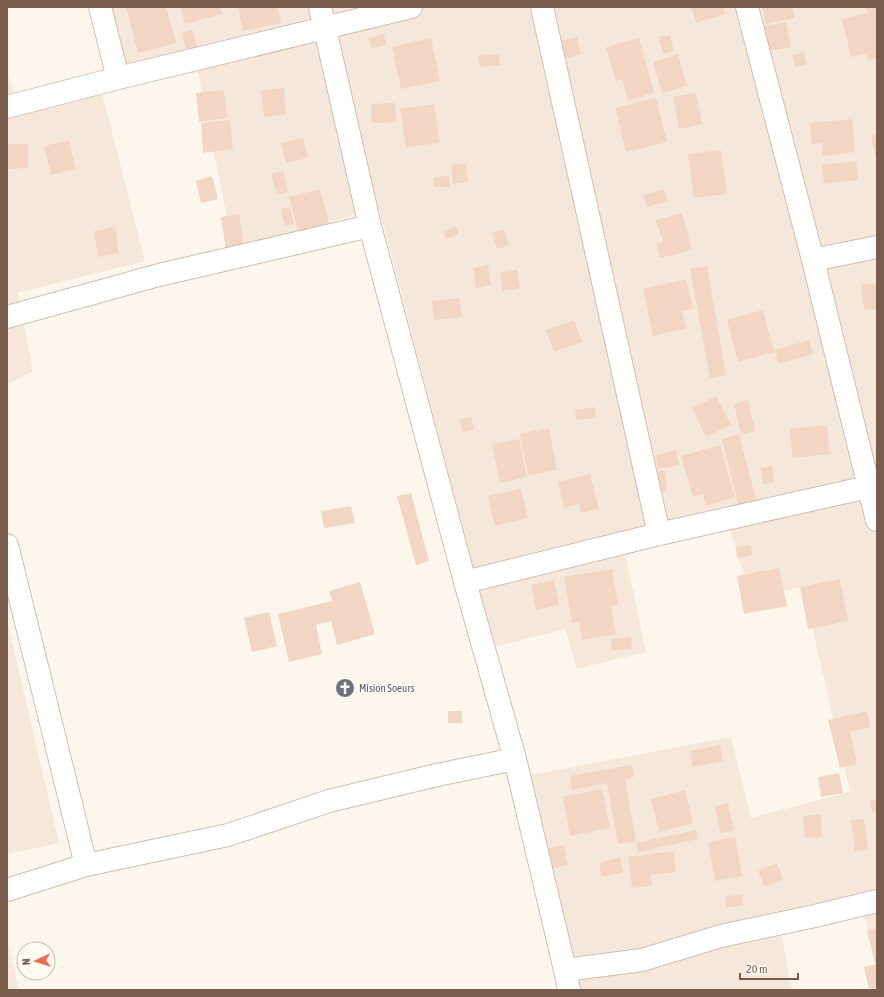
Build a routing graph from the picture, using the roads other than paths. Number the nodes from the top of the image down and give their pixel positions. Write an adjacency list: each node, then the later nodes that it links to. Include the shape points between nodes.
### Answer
1 (100, 7): 6 (street)
2 (411, 7): 5 (street)
3 (542, 7): 14 (street)
4 (747, 7): 10 (street)
5 (322, 17): 6 (street); 8 (street)
6 (118, 78): 7 (street)
7 (7, 108)
8 (370, 226): 11 (street, via 158,275); 16 (street)
9 (877, 247): 10 (street)
10 (813, 260): 12 (street)
11 (7, 317)
12 (873, 486): 13 (street); 14 (street)
13 (877, 520)
14 (659, 534): 16 (street)
15 (7, 545): 18 (street)
16 (466, 582): 17 (street)
17 (515, 759): 18 (street, via 329,801 228,835); 21 (street)
18 (86, 866): 19 (street)
19 (7, 890)
20 (877, 901): 21 (street, via 721,936)
21 (567, 980)

